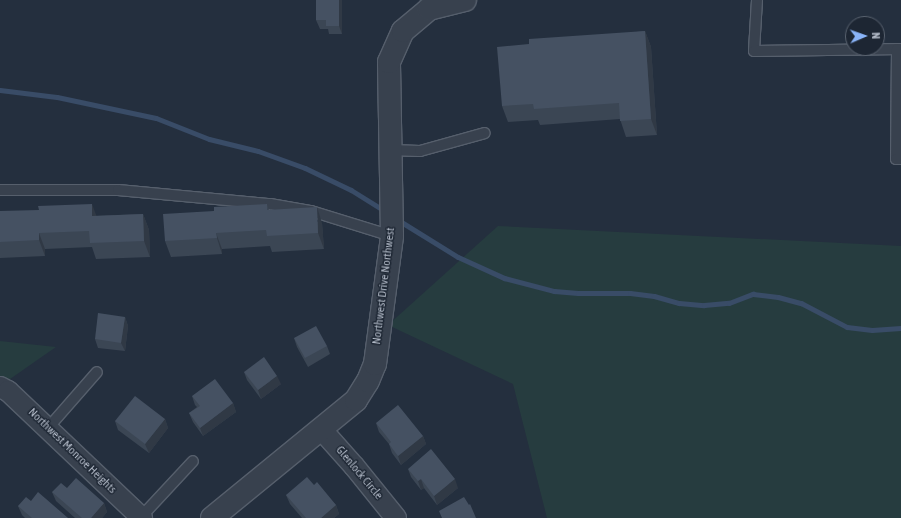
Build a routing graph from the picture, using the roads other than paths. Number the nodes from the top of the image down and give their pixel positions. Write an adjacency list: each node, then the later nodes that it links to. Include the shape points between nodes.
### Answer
1 (465, 0): 5 (street, Northwest Drive Northwest, via 429,9 403,31 388,62)
2 (757, 0): 3 (lane, via 754,51)
3 (899, 49): 6 (lane, via 896,159)
4 (485, 133): 5 (lane, via 420,151)
5 (389, 150): 8 (street, Northwest Drive Northwest)
6 (901, 159)
7 (0, 190): 8 (lane, via 118,190 270,204 311,211)
8 (392, 236): 12 (street, Northwest Drive Northwest, via 375,364 356,400)
9 (97, 372): 11 (lane)
10 (0, 387): 11 (street, Northwest Monroe Heights, via 8,391)
11 (48, 428): 14 (street, Northwest Monroe Heights)
12 (321, 429): 15 (street, Northwest Drive Northwest); 16 (street, Glenlock Circle)
13 (192, 461): 14 (lane)
14 (141, 518)
15 (212, 518)
16 (396, 518)

